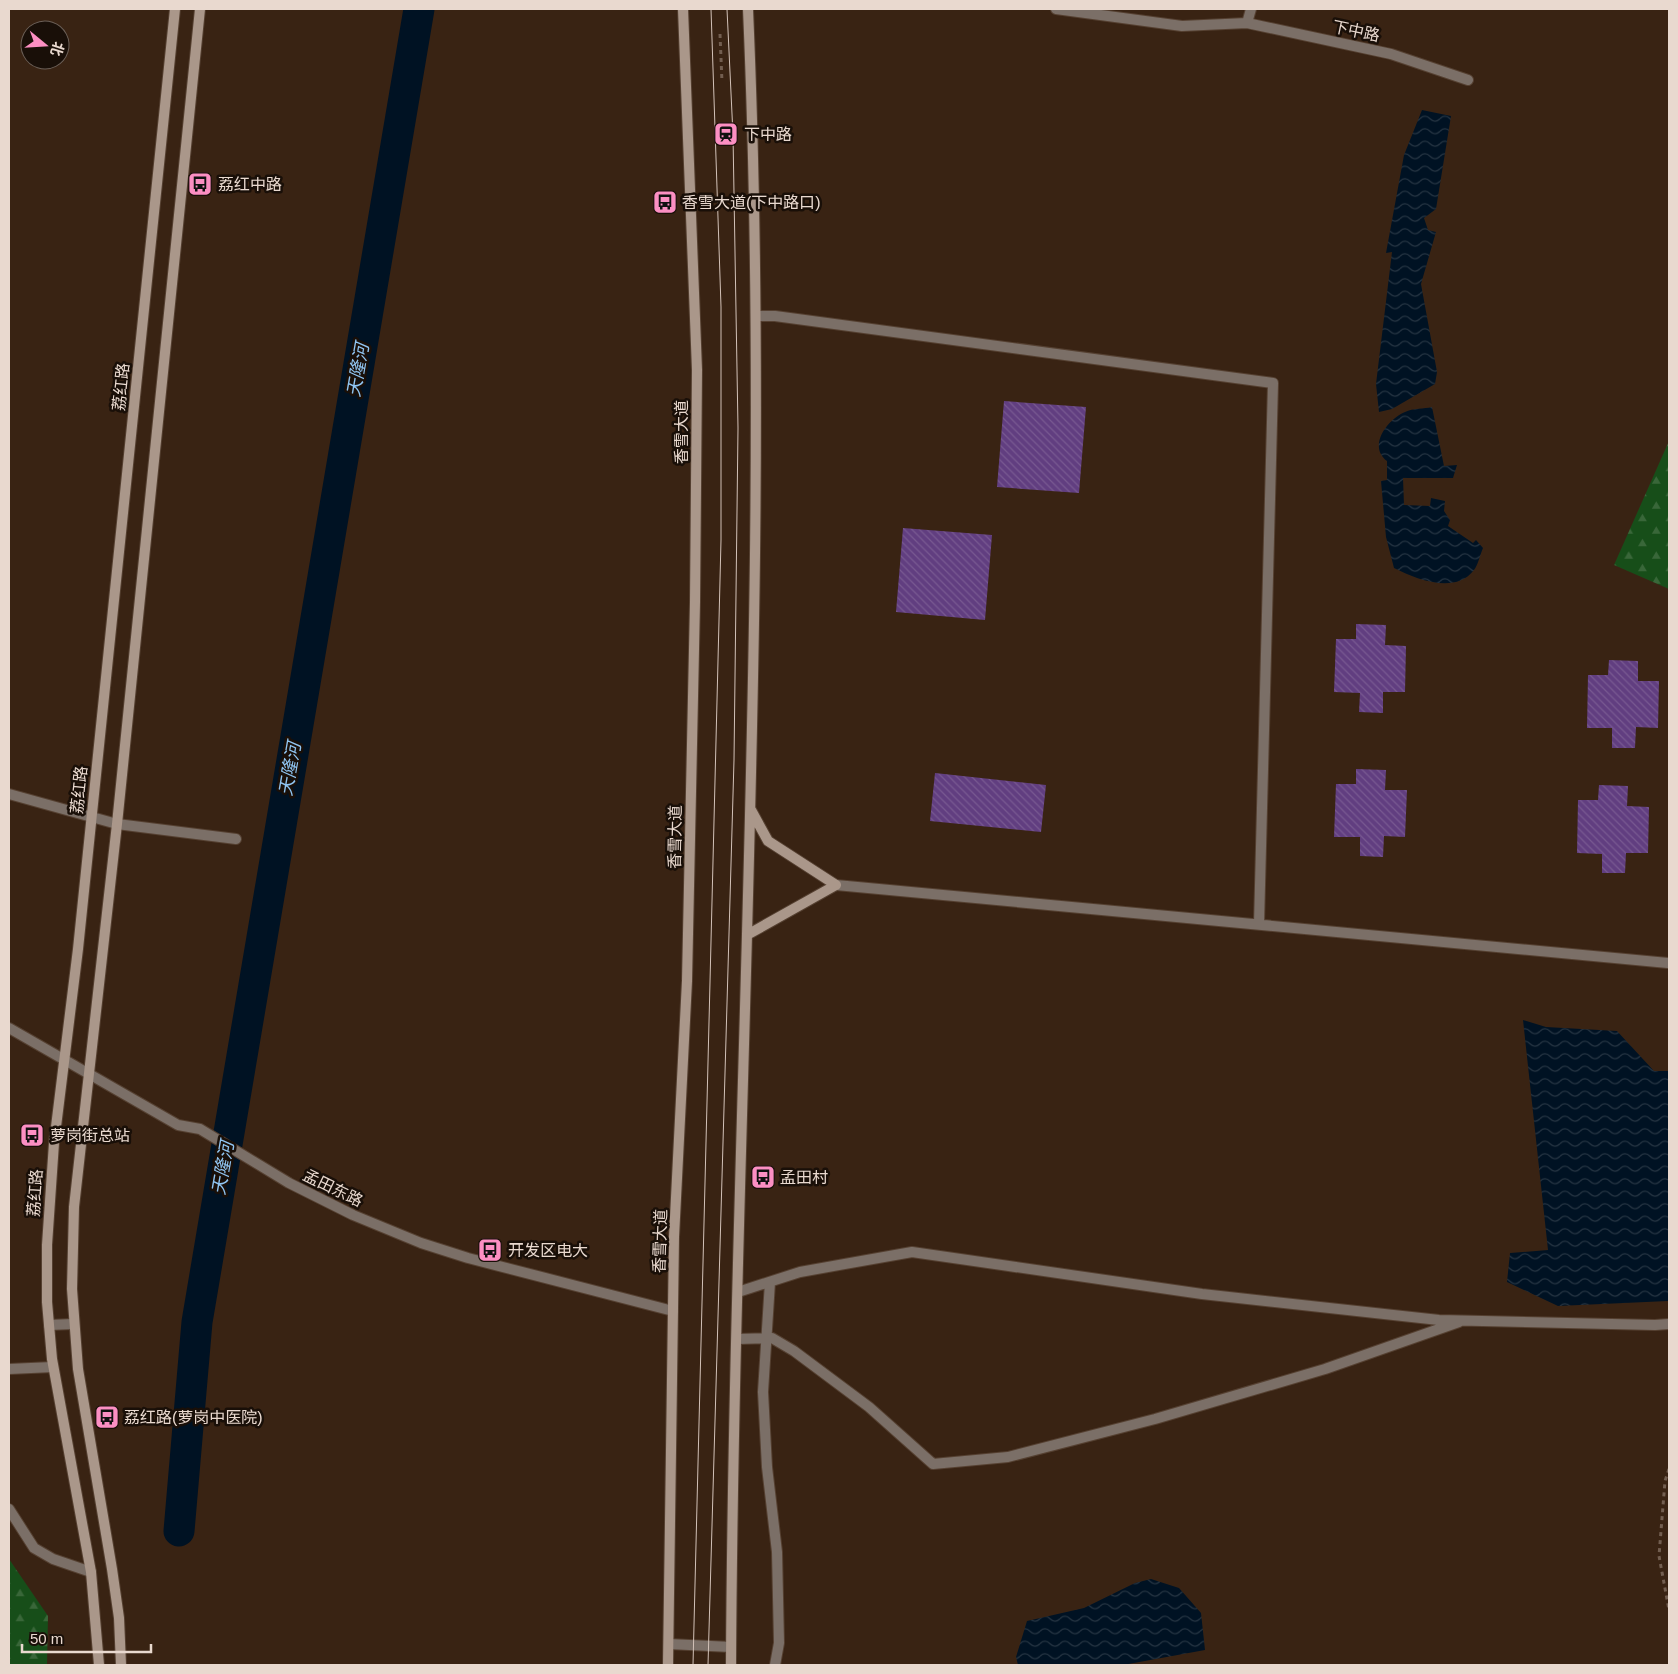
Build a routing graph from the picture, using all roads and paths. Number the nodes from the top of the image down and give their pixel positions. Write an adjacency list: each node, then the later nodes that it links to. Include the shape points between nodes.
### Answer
1 (175, 9): 14 (main road, 荔红路)
2 (200, 9): 15 (main road)
3 (683, 9): 26 (main road, 香雪大道, via 697,370 696,572 687,981)
4 (748, 9): 11 (main road)
5 (1056, 9): 7 (street, 下中路, via 1182,26)
6 (1251, 9): 7 (street)
7 (1247, 24): 9 (street, 下中路, via 1391,54)
8 (720, 34): 10 (path)
9 (1468, 80)
10 (722, 82)
11 (756, 316): 13 (main road); 18 (street, via 1273,383)
12 (9, 794): 14 (street)
13 (750, 810): 17 (main road, via 768,841); 19 (main road)
14 (91, 818): 15 (street); 22 (main road, 荔红路)
15 (117, 824): 16 (street); 23 (main road)
16 (236, 839)
17 (836, 885): 18 (street); 19 (main road)
18 (1259, 924): 20 (street)
19 (747, 935): 25 (main road)
20 (1668, 963)
21 (9, 1028): 22 (street, 孟田东路)
22 (65, 1060): 23 (street, 孟田东路); 30 (main road, 荔红路, via 54,1142 47,1244)
23 (89, 1075): 26 (street, 孟田东路, via 178,1125 200,1129 290,1184 421,1243); 28 (main road, via 74,1207)
24 (770, 1282): 25 (street); 27 (street, via 800,1272 912,1252 1202,1294); 31 (street)
25 (738, 1292): 32 (main road)
26 (673, 1311): 39 (main road, 香雪大道)
27 (1464, 1320): 29 (street); 31 (street, via 1325,1369 1156,1419 1008,1457 932,1464 870,1407 794,1351 772,1338)
28 (73, 1324): 30 (street); 42 (main road, via 119,1618)
29 (1669, 1324)
30 (49, 1325): 33 (main road, 荔红路)
31 (766, 1338): 32 (street); 45 (street, via 763,1392 767,1467 777,1552 779,1643)
32 (737, 1339): 40 (main road)
33 (53, 1367): 34 (street); 37 (main road, 荔红路)
34 (9, 1369)
35 (1669, 1469): 38 (path, via 1665,1481 1659,1556)
36 (9, 1510): 37 (street, via 34,1548 53,1559)
37 (91, 1572): 41 (main road, 荔红路)
38 (1669, 1610)
39 (669, 1644): 40 (street); 43 (main road, 香雪大道)
40 (731, 1647): 44 (main road)
41 (99, 1665)
42 (121, 1665)
43 (668, 1665)
44 (731, 1665)
45 (775, 1665)

